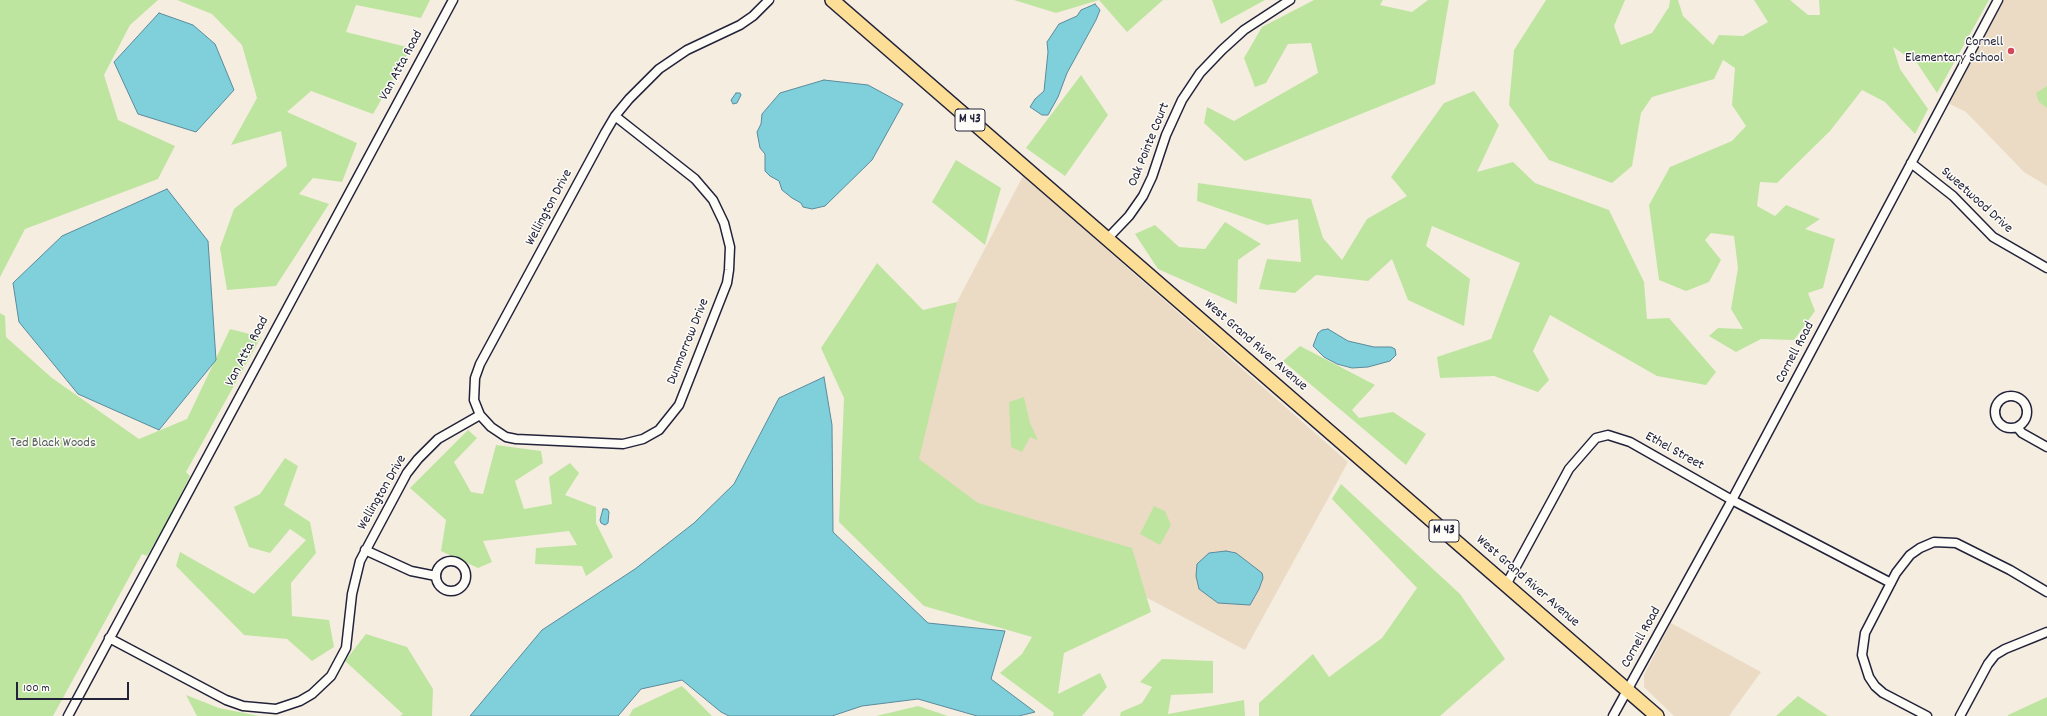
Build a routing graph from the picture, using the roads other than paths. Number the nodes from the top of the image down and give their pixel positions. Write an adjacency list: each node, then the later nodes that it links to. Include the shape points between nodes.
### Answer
1 (453, 0): 20 (street, Van Atta Road)
2 (769, 0): 6 (street, Wellington Drive, via 740,25 698,44 663,66 637,90)
3 (832, 0): 8 (main road, West Grand River Avenue / M 43)
4 (1290, 0): 8 (street, Oak Pointe Court, via 1244,30 1200,73 1182,100 1143,196)
5 (1998, 0): 7 (street, Cornell Road)
6 (615, 116): 10 (street, Wellington Drive, via 480,364 474,378 473,392); 10 (street, Dunmorrow Drive, via 695,180 717,207 729,239 731,254 727,283 679,405 658,430 643,439 623,444 516,439 496,431)
7 (1911, 163): 9 (street, Sweetwood Drive, via 1953,196 1993,237); 13 (street, Cornell Road)
8 (1107, 240): 17 (main road, West Grand River Avenue / M 43)
9 (2047, 268)
10 (480, 415): 14 (street, Wellington Drive, via 438,440 418,459 402,482)
11 (2017, 427): 11 (street, via 2026,419 2026,406 2018,397 2005,397 1996,406 1996,418 2005,427); 12 (street, via 2022,433)
12 (2047, 447)
13 (1732, 500): 16 (street, Ethel Street); 17 (street, Ethel Street, via 1630,442 1601,435 1584,449 1562,480); 21 (street, Cornell Road)
14 (365, 550): 15 (street, via 411,571); 20 (street, Wellington Drive, via 354,579 348,641 340,662 322,686 293,704 267,709 235,704)
15 (436, 576)
16 (1891, 583): 18 (street, via 1902,564 1914,551 1930,544 1950,542 1976,552); 25 (street, via 1862,644 1864,664 1869,677 1883,693)
17 (1506, 586): 21 (main road, West Grand River Avenue / M 43)
18 (2047, 592)
19 (2047, 632): 26 (street, via 1995,655)
20 (109, 638): 22 (street, Van Atta Road)
21 (1627, 690): 23 (street, Cornell Road); 24 (main road, West Grand River Avenue / M 43)
22 (68, 716)
23 (1613, 716)
24 (1657, 716)
25 (1927, 716)
26 (1960, 716)

